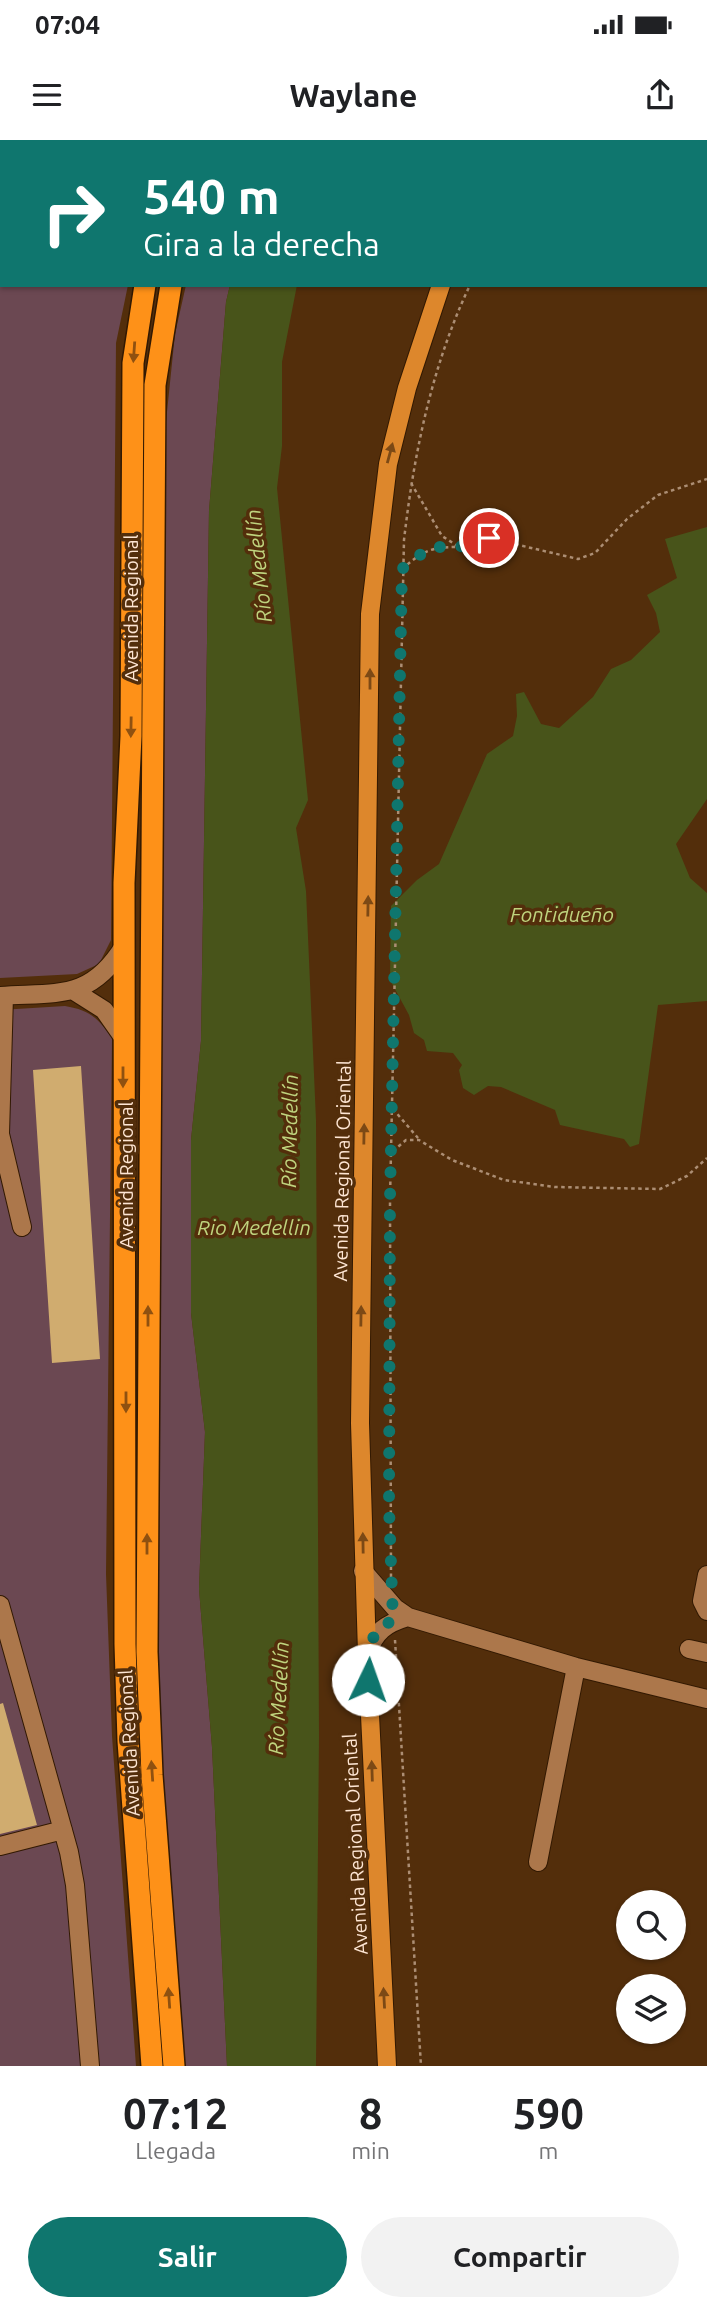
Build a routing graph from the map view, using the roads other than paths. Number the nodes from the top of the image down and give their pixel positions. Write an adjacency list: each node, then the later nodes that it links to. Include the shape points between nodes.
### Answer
1 (145, 287): 4 (highway, Avenida Regional, one-way to 4, via 133,363 131,736)
2 (172, 287): 25 (highway, Avenida Regional, one-way to 2, via 147,1652 155,385)
3 (440, 287): 10 (main road, Avenida Regional Oriental, one-way to 3, via 360,1423 370,614 387,464)
4 (124, 946): 5 (street, via 110,969); 7 (highway, Avenida Regional)
5 (74, 991): 6 (street); 7 (street, via 104,1010)
6 (2, 996): 8 (street)
7 (123, 1037): 24 (highway, Avenida Regional, one-way to 24, via 127,1694)
8 (0, 1134): 9 (street)
9 (22, 1227)
10 (363, 1571): 14 (street); 16 (main road, Avenida Regional Oriental)
11 (707, 1575): 13 (street, via 702,1601)
12 (0, 1605): 20 (street)
13 (707, 1611)
14 (401, 1619): 16 (street, via 375,1634); 18 (street)
15 (689, 1649): 17 (street)
16 (367, 1653): 26 (main road, Avenida Regional Oriental, one-way to 16)
17 (707, 1653)
18 (576, 1667): 19 (street); 22 (street)
19 (707, 1699)
20 (63, 1830): 21 (street); 23 (street, via 75,1885)
21 (0, 1846)
22 (538, 1863)
23 (90, 2066)
24 (152, 2066)
25 (174, 2066)
26 (387, 2066)

